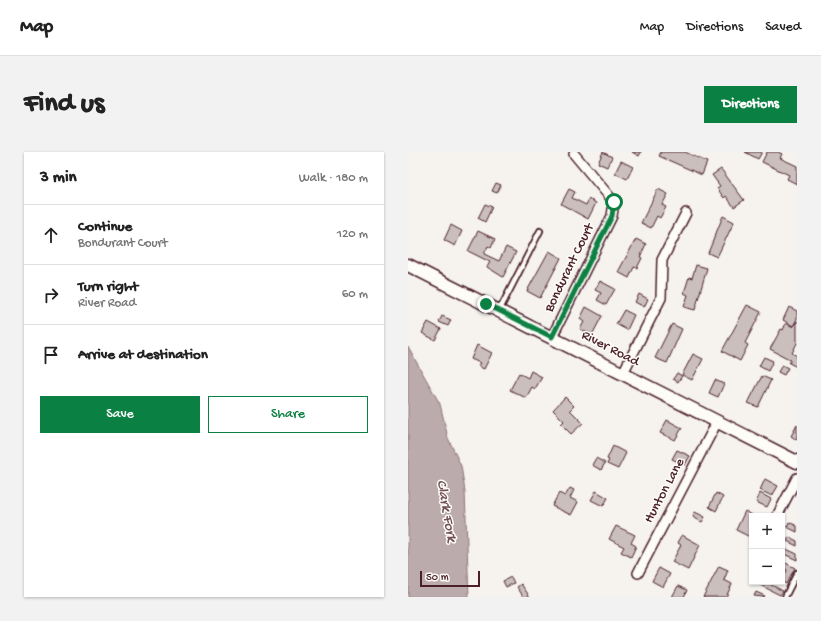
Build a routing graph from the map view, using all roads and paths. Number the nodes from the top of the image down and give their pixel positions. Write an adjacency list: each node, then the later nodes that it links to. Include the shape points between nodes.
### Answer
1 (574, 154): 6 (street, Bondurant Court, via 614,202 612,216)
2 (686, 213): 7 (street, via 662,260 661,298)
3 (540, 231): 5 (lane)
4 (408, 265): 5 (street, River Road)
5 (499, 311): 6 (street, River Road)
6 (552, 337): 7 (street, River Road)
7 (623, 373): 8 (street, River Road)
8 (718, 422): 9 (street, River Road); 13 (street, Hunton Lane)
9 (797, 462)
10 (797, 478): 11 (street)
11 (779, 513)
12 (797, 572): 14 (lane)
13 (638, 573)
14 (785, 597)

